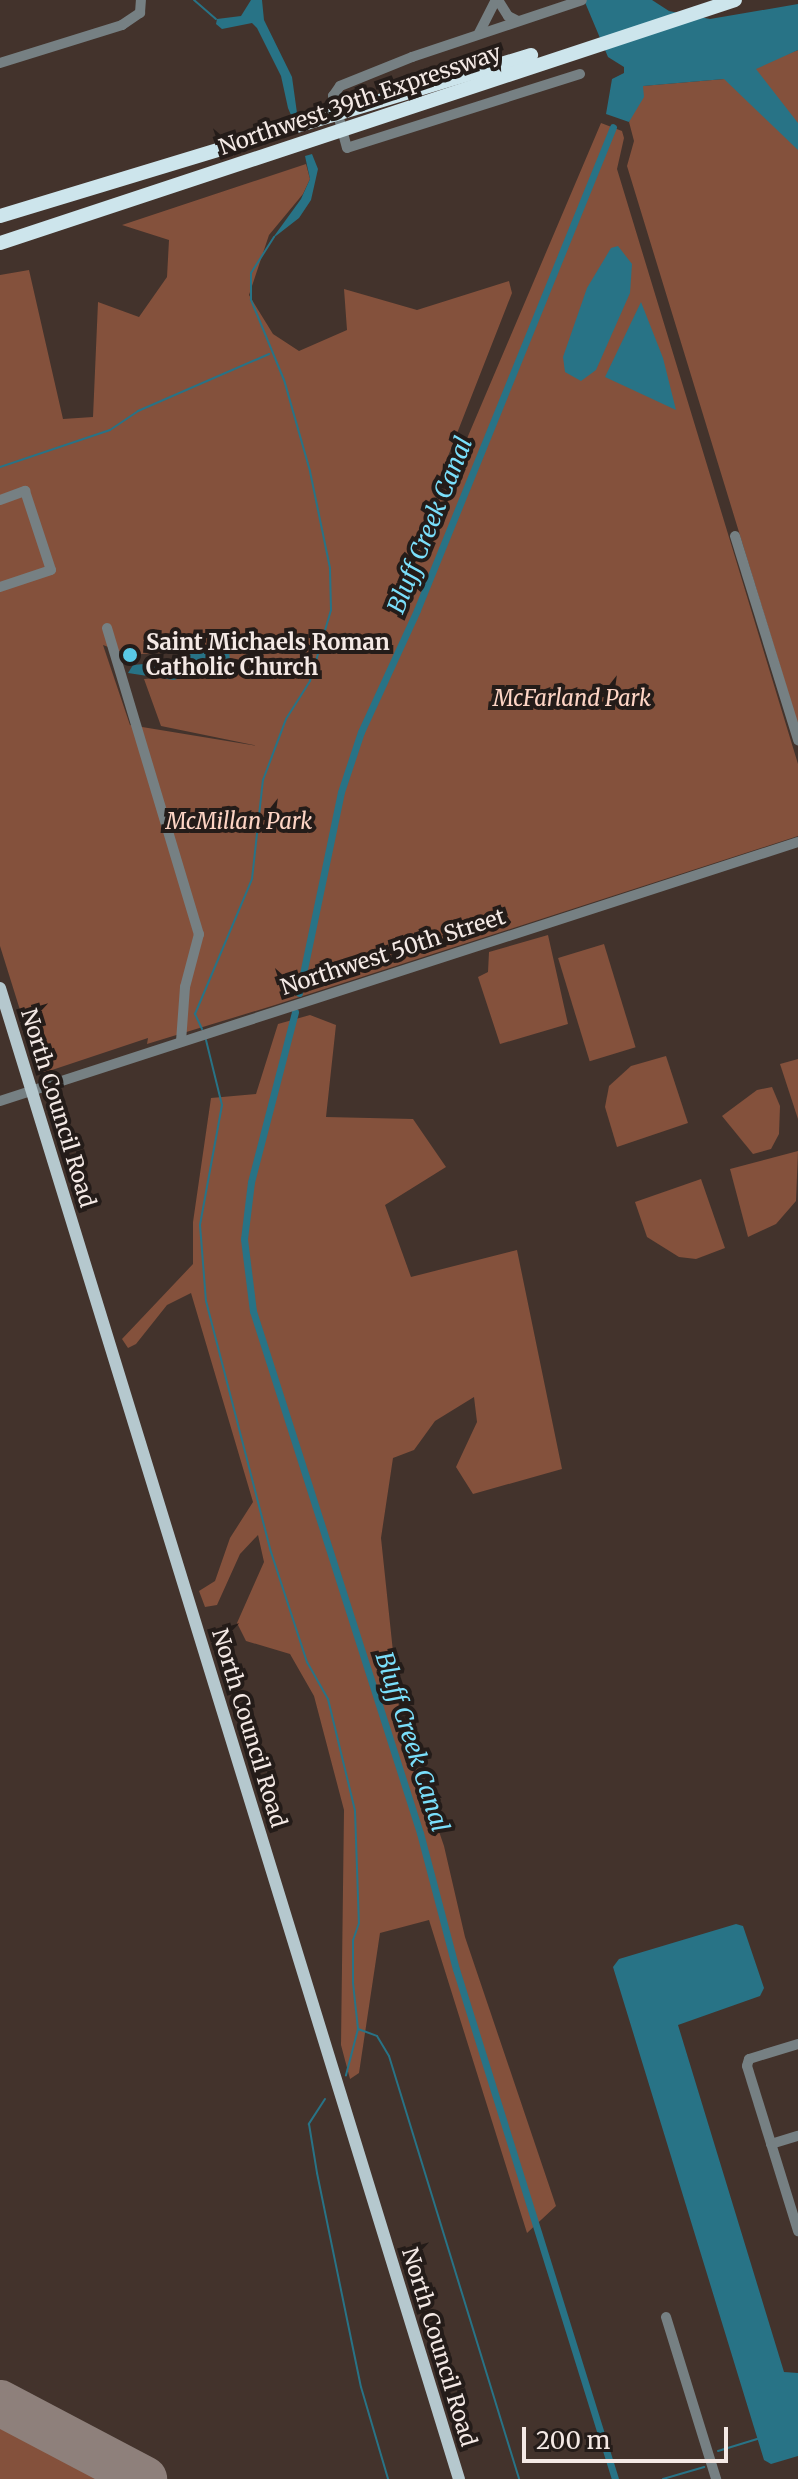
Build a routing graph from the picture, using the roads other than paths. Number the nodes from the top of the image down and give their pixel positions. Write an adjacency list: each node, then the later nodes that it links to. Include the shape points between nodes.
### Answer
1 (497, 0): 6 (street); 7 (street)
2 (582, 0): 6 (street)
3 (703, 0): 8 (highway, Northwest 39th Expressway)
4 (735, 0): 8 (highway, Northwest 39th Expressway)
5 (142, 4): 9 (street, via 122,25)
6 (518, 21): 7 (street)
7 (477, 35): 11 (street, via 340,86 333,96)
8 (582, 43): 11 (highway, Northwest 39th Expressway); 12 (highway, Northwest 39th Expressway)
9 (0, 63)
10 (580, 74): 12 (street, via 347,148)
11 (335, 110): 12 (street); 13 (highway, Northwest 39th Expressway)
12 (341, 132): 14 (highway, Northwest 39th Expressway)
13 (0, 216)
14 (0, 243)
15 (0, 500): 17 (street, via 25,491 51,570)
16 (735, 536): 19 (street)
17 (0, 587)
18 (107, 628): 22 (street, via 199,934 182,1001)
19 (798, 740)
20 (798, 842): 22 (street, Northwest 50th Street)
21 (0, 988): 23 (main road, North Council Road)
22 (181, 1041): 23 (street, Northwest 50th Street)
23 (31, 1090): 24 (street, Northwest 50th Street); 30 (main road, North Council Road)
24 (0, 1101)
25 (798, 2044): 27 (street, via 749,2059)
26 (798, 2136): 27 (street)
27 (771, 2144): 28 (street)
28 (798, 2229)
29 (666, 2317): 31 (street)
30 (459, 2479)
31 (716, 2479)

